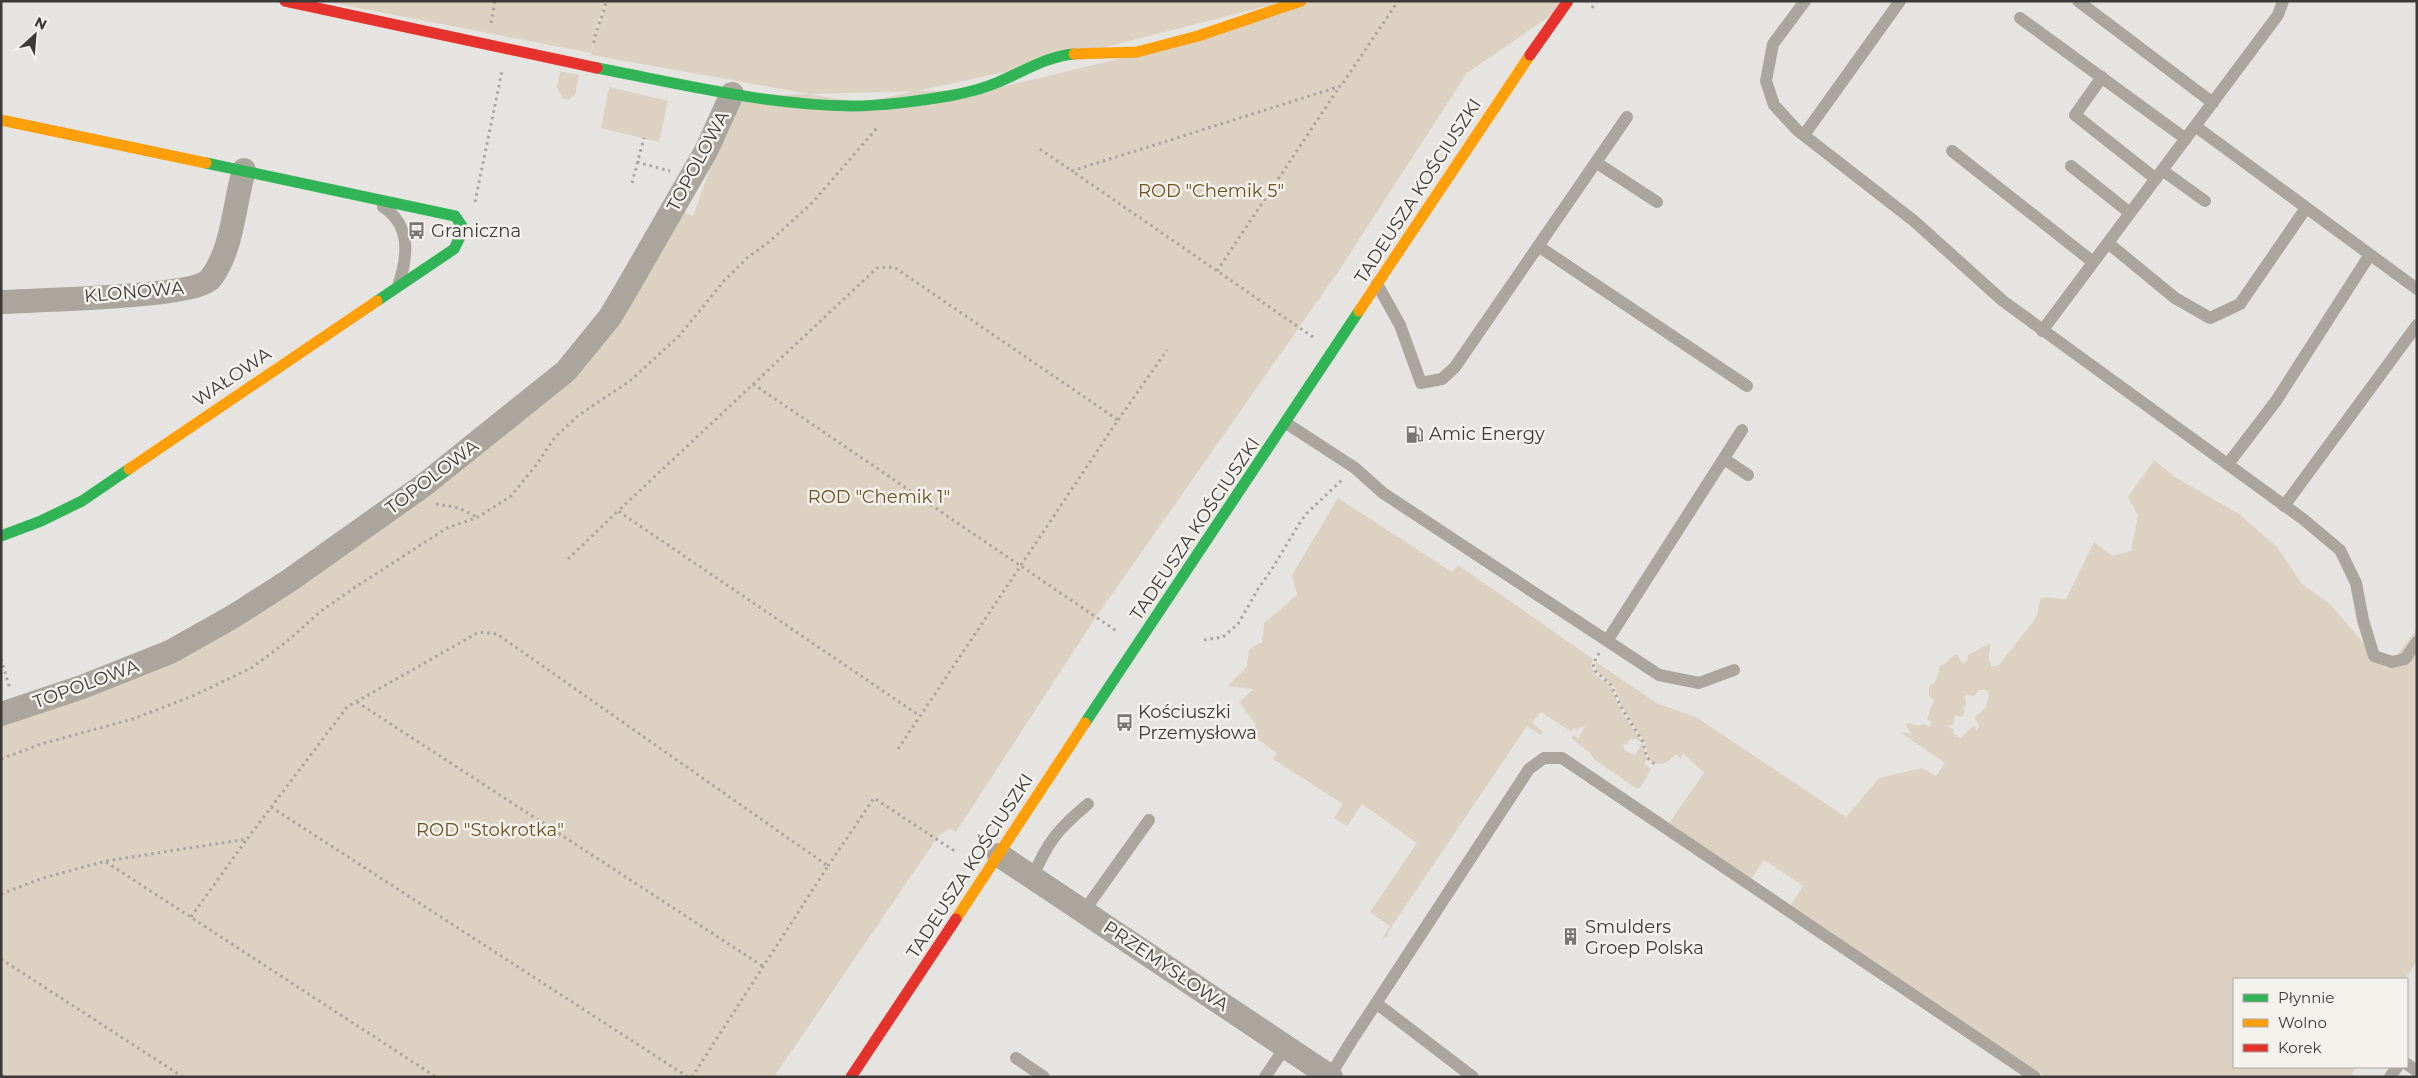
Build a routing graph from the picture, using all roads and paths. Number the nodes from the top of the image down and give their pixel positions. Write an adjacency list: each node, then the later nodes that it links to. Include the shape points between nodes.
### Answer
1 (285, 1): 11 (street)
2 (606, 1): 12 (path)
3 (1300, 1): 15 (street, via 1198,36 1138,52 1060,55 994,84 931,99 853,106 805,104)
4 (1398, 1): 14 (path)
5 (1805, 1): 21 (lane, via 1773,44 1766,82 1774,105)
6 (1900, 1): 21 (lane)
7 (2078, 1): 16 (lane)
8 (2283, 1): 16 (lane, via 2278,15)
9 (1565, 2): 45 (street, TADEUSZA KOŚCIUSZKI)
10 (2020, 18): 13 (lane)
11 (506, 49): 12 (street); 37 (path)
12 (587, 66): 15 (street)
13 (2102, 78): 23 (lane); 32 (lane, via 2076,115)
14 (1341, 86): 31 (path); 44 (path)
15 (732, 94): 74 (street, TOPOLOWA, via 706,151 620,301 566,371 424,485 234,616 170,652)
16 (2213, 103): 20 (lane)
17 (1627, 117): 27 (lane)
18 (1, 120): 29 (street)
19 (879, 126): 77 (path, via 812,203 723,282 679,336 631,380 579,414 555,437 511,496 478,517 447,528 357,586 252,668 133,719)
20 (2195, 126): 23 (lane); 38 (lane)
21 (1804, 135): 50 (lane, via 1914,221 2003,301)
22 (644, 138): 26 (path)
23 (2186, 139): 32 (lane)
24 (1040, 149): 31 (path)
25 (1952, 151): 43 (lane)
26 (637, 162): 30 (path); 33 (path)
27 (1597, 163): 36 (lane); 41 (lane)
28 (2071, 166): 39 (lane)
29 (244, 170): 34 (street); 48 (street, KLONOWA, via 224,255 209,281 158,294)
30 (669, 170)
31 (1072, 171): 44 (path)
32 (2159, 174): 35 (lane); 39 (lane)
33 (632, 184)
34 (368, 197): 46 (lane, via 387,209 404,234 407,253); 46 (street, WAŁOWA, via 455,216 462,226 454,250)
35 (2205, 201)
36 (1657, 202)
37 (474, 205)
38 (2306, 208): 40 (lane, via 2240,304 2210,318 2175,298); 42 (lane)
39 (2130, 213): 40 (lane)
40 (2108, 243): 43 (lane)
41 (1538, 246): 45 (lane, via 1455,367 1442,380 1421,383 1400,325); 54 (lane)
42 (2369, 256): 47 (lane); 59 (lane, via 2276,401)
43 (2094, 262): 50 (lane)
44 (1217, 270): 52 (path)
45 (1377, 284): 52 (street, TADEUSZA KOŚCIUSZKI)
46 (399, 285): 64 (street, WAŁOWA, via 82,501)
47 (2417, 289)
48 (1, 302)
49 (2417, 325): 62 (lane)
50 (2042, 331): 59 (lane)
51 (1167, 350): 55 (path)
52 (1334, 352): 56 (street, TADEUSZA KOŚCIUSZKI)
53 (753, 384): 55 (path, via 877,268 894,267); 63 (path); 66 (path)
54 (1747, 386)
55 (1118, 420): 66 (path)
56 (1286, 423): 60 (lane); 70 (street, TADEUSZA KOŚCIUSZKI)
57 (1742, 430): 58 (lane)
58 (1724, 459): 61 (lane); 68 (lane)
59 (2228, 464): 62 (lane)
60 (1355, 468): 67 (path, via 1307,513 1231,632 1223,637); 68 (lane, via 1383,493)
61 (1748, 475)
62 (2284, 506): 69 (lane, via 2340,550 2356,582 2362,620 2374,656 2392,662 2405,659)
63 (618, 511): 65 (path); 75 (path)
64 (1, 536)
65 (568, 559)
66 (1020, 566): 70 (path); 75 (path)
67 (1204, 640)
68 (1607, 641): 72 (lane, via 1659,675 1699,683); 78 (path, via 1595,661 1595,672 1611,685 1620,707 1643,742 1648,759)
69 (2417, 642)
70 (1138, 646): 84 (street, TADEUSZA KOŚCIUSZKI)
71 (1, 659): 74 (path)
72 (1734, 670)
73 (357, 702): 80 (path, via 347,707); 86 (path, via 479,632 496,634); 92 (path)
74 (8, 712)
75 (920, 716): 76 (path)
76 (898, 749)
77 (1, 758)
78 (1658, 766)
79 (1088, 804): 87 (lane, via 1066,822 1044,851)
80 (271, 807): 82 (path); 101 (path)
81 (1149, 820): 89 (lane)
82 (247, 839): 85 (path); 90 (path)
83 (956, 852): 86 (path, via 874,798)
84 (1000, 855): 87 (street, PRZEMYSŁOWA); 102 (street, TADEUSZA KOŚCIUSZKI)
85 (106, 861): 88 (path, via 43,878); 90 (path)
86 (828, 866): 92 (path)
87 (1033, 877): 89 (street, PRZEMYSŁOWA)
88 (1, 894)
89 (1084, 911): 94 (street, PRZEMYSŁOWA)
90 (191, 917): 100 (path)
91 (1, 959): 99 (path)
92 (764, 967): 101 (path)
93 (1376, 1003): 97 (lane); 105 (lane); 106 (lane, via 1529,769 1544,758 1562,758)
94 (1286, 1046): 97 (street, PRZEMYSŁOWA); 104 (lane)
95 (1016, 1058): 103 (lane)
96 (1, 1074): 98 (path)
97 (1331, 1076)
98 (4, 1077)
99 (183, 1077)
100 (436, 1077)
101 (690, 1077)
102 (851, 1077)
103 (1044, 1077)
104 (1265, 1077)
105 (1473, 1077)
106 (2035, 1077)

